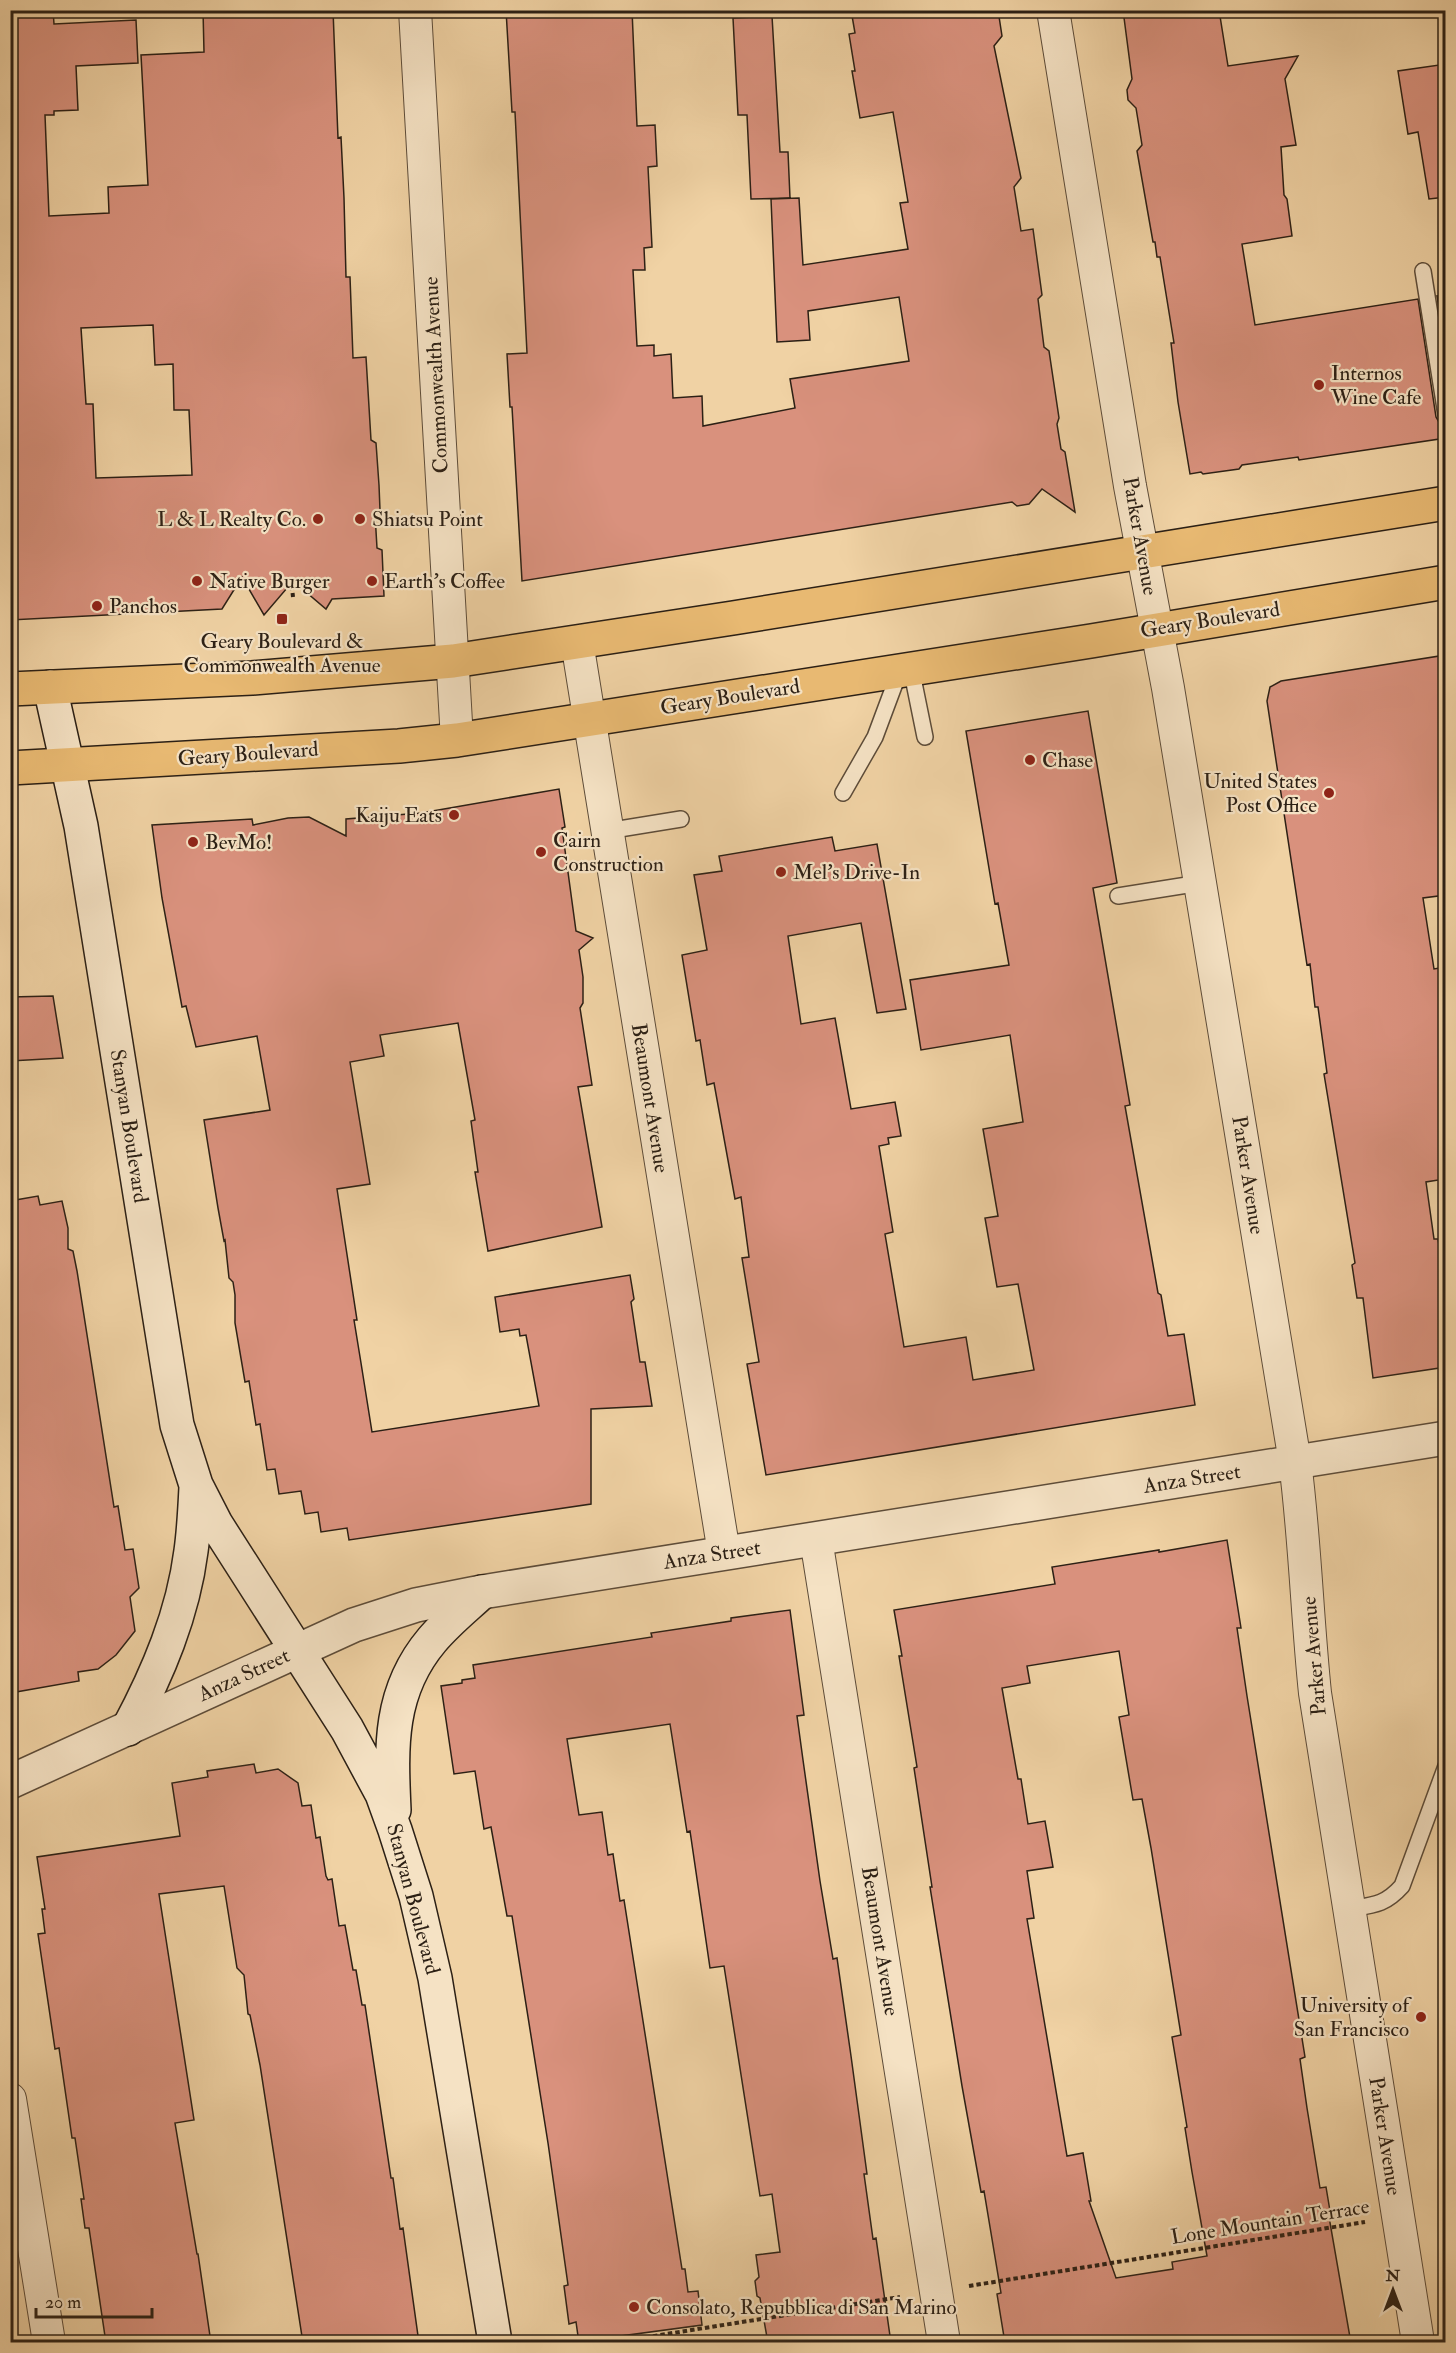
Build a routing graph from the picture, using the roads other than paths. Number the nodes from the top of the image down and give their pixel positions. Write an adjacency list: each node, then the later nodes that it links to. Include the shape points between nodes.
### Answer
1 (415, 10): 10 (street, Commonwealth Avenue)
2 (1053, 10): 6 (street, Parker Avenue)
3 (1423, 271): 4 (lane)
4 (1446, 415)
5 (1446, 503): 6 (main road)
6 (1143, 552): 8 (street, Parker Avenue); 9 (main road)
7 (1446, 582): 8 (main road, Geary Boulevard)
8 (1157, 629): 11 (main road, Geary Boulevard); 22 (street, Parker Avenue)
9 (577, 642): 10 (main road); 14 (street, Beaumont Avenue)
10 (453, 661): 12 (main road, via 252,678); 16 (street, Commonwealth Avenue)
11 (905, 669): 14 (main road, Geary Boulevard); 15 (lane); 19 (lane, via 875,737)
12 (50, 687): 13 (main road); 17 (main road, Stanyan Boulevard)
13 (10, 689)
14 (590, 720): 16 (main road, Geary Boulevard); 21 (street, Beaumont Avenue)
15 (925, 737)
16 (457, 740): 17 (main road, Geary Boulevard)
17 (68, 765): 18 (main road, Geary Boulevard); 26 (main road, Stanyan Boulevard, via 177,1425)
18 (10, 768)
19 (843, 792)
20 (681, 819): 21 (lane)
21 (607, 831): 28 (street, Beaumont Avenue)
22 (1200, 883): 23 (lane); 25 (street, Parker Avenue)
23 (1118, 896)
24 (1446, 1438): 25 (main road, Anza Street)
25 (1295, 1462): 27 (main road, Anza Street); 35 (street, Parker Avenue, via 1315,1693)
26 (200, 1493): 30 (main road, Stanyan Boulevard); 31 (main road, via 181,1598 161,1663)
27 (816, 1539): 28 (main road, Anza Street); 39 (street, Beaumont Avenue)
28 (724, 1553): 29 (main road, Anza Street)
29 (482, 1592): 30 (main road, Anza Street, via 387,1613); 34 (main road, via 433,1638 404,1685 393,1734)
30 (297, 1651): 31 (main road, Anza Street); 34 (main road, Stanyan Boulevard, via 364,1758)
31 (128, 1729): 33 (main road, Anza Street)
32 (1446, 1766): 35 (lane, via 1402,1886 1377,1905)
33 (10, 1782)
34 (395, 1830): 38 (main road, Stanyan Boulevard, via 416,1896 439,1997)
35 (1349, 1909): 40 (street, Parker Avenue)
36 (10, 2099): 37 (street)
37 (49, 2343)
38 (495, 2343)
39 (944, 2343)
40 (1418, 2343)

